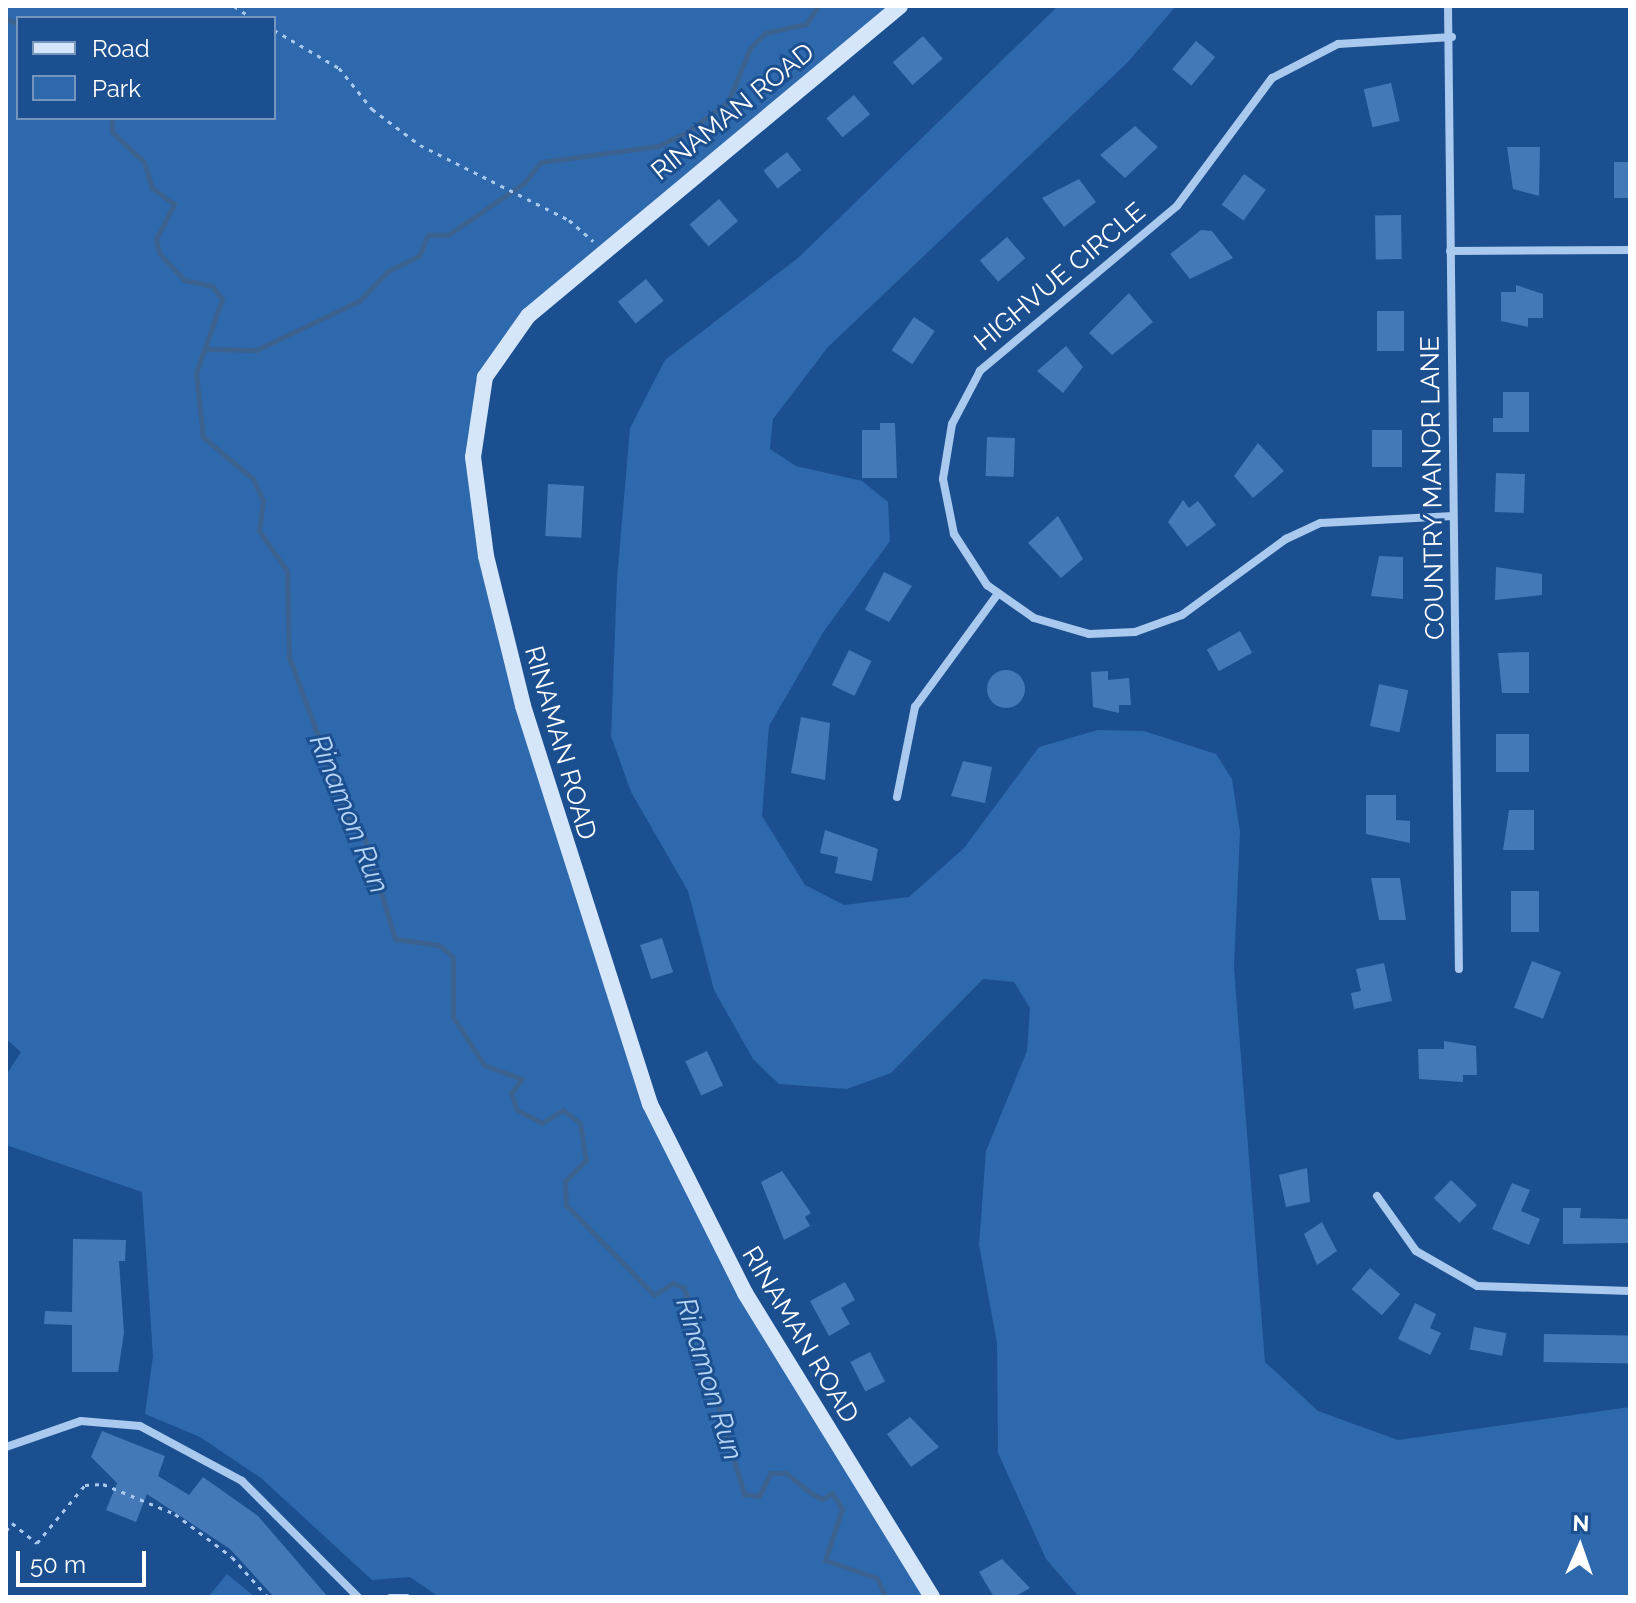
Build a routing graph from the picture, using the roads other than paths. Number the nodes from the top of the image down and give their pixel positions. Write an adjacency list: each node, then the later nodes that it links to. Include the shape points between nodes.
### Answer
1 (900, 6): 16 (street, RINAMAN ROAD, via 510,334 480,394 475,481 501,619 584,909 669,1147 767,1332)
2 (1448, 6): 3 (street, COUNTRY MANOR LANE)
3 (1452, 37): 5 (street, COUNTRY MANOR LANE); 7 (street, HIGHVUE CIRCLE, via 1346,42 1280,72 1177,206 980,371 949,434 944,494 958,544)
4 (1630, 250): 5 (street)
5 (1450, 251): 6 (street, COUNTRY MANOR LANE)
6 (1453, 516): 7 (street, HIGHVUE CIRCLE, via 1363,516 1310,527 1189,612 1135,632 1065,630); 9 (street, COUNTRY MANOR LANE)
7 (997, 595): 8 (street, via 915,707)
8 (897, 797)
9 (1459, 969)
10 (1377, 1196): 11 (street, via 1416,1251 1477,1286)
11 (1630, 1291)
12 (6, 1447): 13 (street, via 81,1421 140,1426 242,1481)
13 (358, 1597)
14 (390, 1597): 15 (lane)
15 (407, 1597)
16 (932, 1597)

